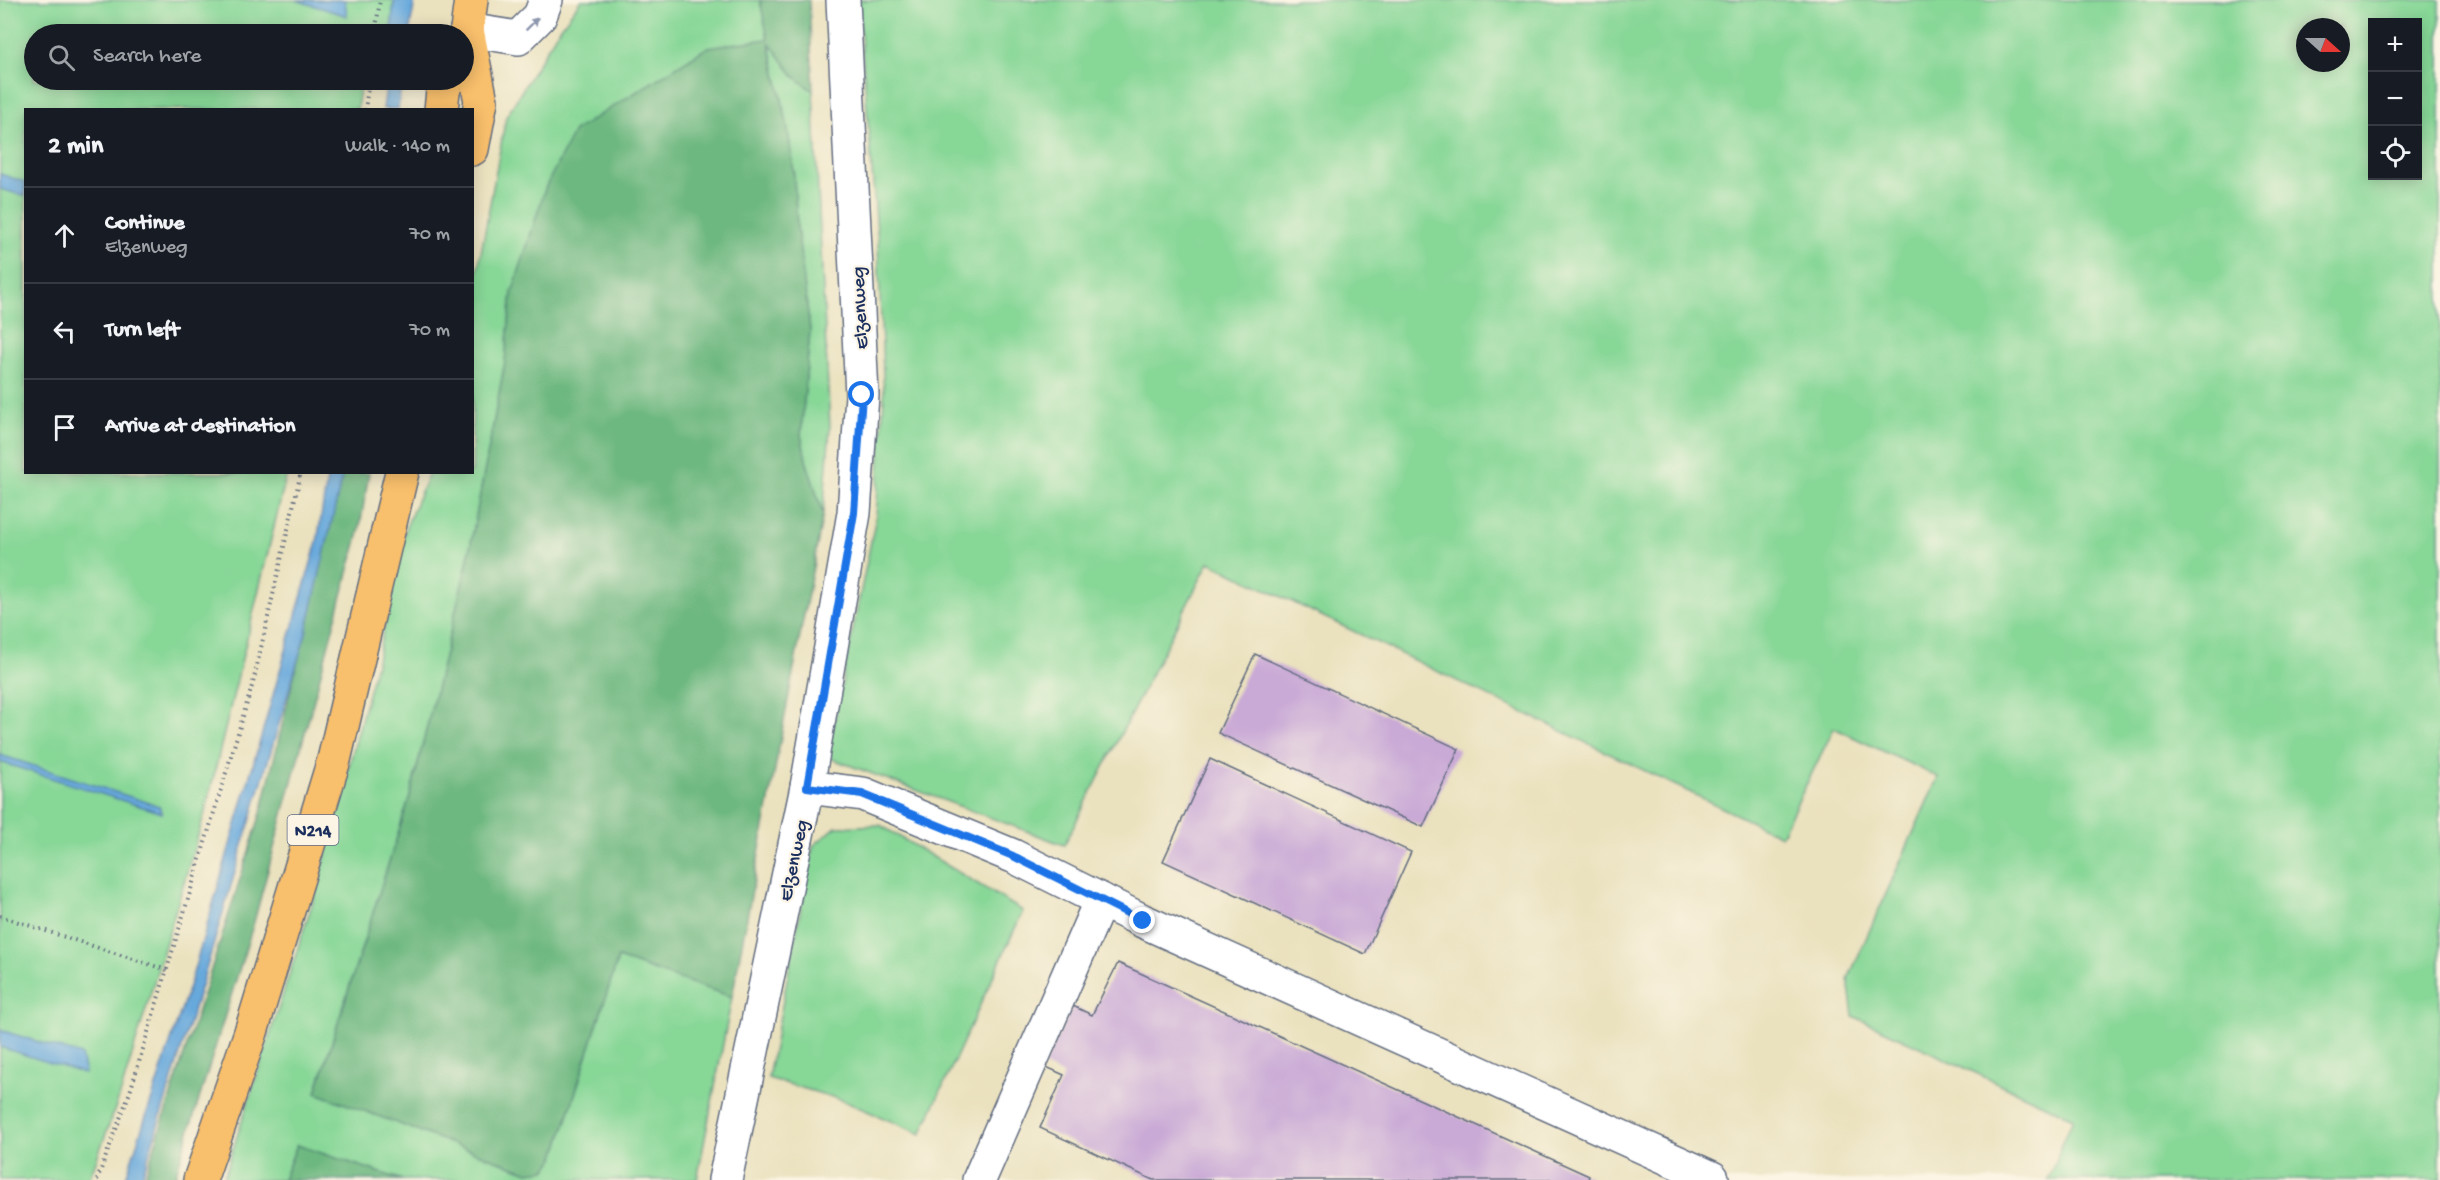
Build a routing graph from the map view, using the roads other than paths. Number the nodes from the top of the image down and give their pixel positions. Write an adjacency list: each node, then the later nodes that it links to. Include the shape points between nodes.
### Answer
1 (546, 0): 3 (street, one-way to 1, via 518,38 540,16)
2 (843, 0): 9 (street, Elzenweg, via 862,395 854,513)
3 (474, 25)
4 (474, 62): 7 (main road, via 481,100)
5 (443, 90): 6 (main road)
6 (441, 108)
7 (474, 138)
8 (402, 474): 12 (main road, N214, via 334,760 251,1032)
9 (807, 787): 10 (street, via 862,794 1013,856); 13 (street, Elzenweg)
10 (1101, 900): 11 (street); 14 (street)
11 (1712, 1178)
12 (200, 1180)
13 (725, 1180)
14 (979, 1180)

